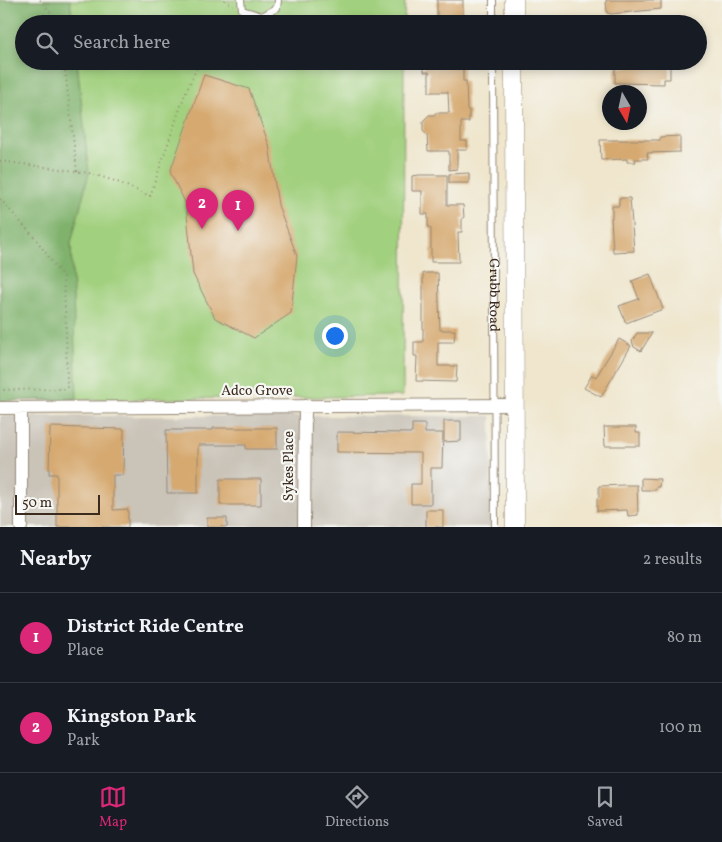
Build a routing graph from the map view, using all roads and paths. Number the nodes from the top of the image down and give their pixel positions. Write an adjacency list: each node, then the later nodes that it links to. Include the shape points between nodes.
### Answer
1 (40, 0): 6 (path)
2 (240, 0): 7 (lane, via 242,10)
3 (278, 0): 8 (lane, via 277,8)
4 (493, 0): 9 (lane)
5 (514, 0): 10 (main road)
6 (52, 15)
7 (259, 15)
8 (264, 15)
9 (493, 15)
10 (514, 15)
11 (65, 70): 16 (path)
12 (196, 70): 16 (path, via 150,196 115,181)
13 (493, 70): 20 (lane, Grubb Road)
14 (514, 70): 19 (main road, Grubb Road)
15 (0, 161): 16 (path)
16 (77, 171)
17 (0, 199): 18 (path, via 35,238 63,277 67,390)
18 (0, 390)
19 (514, 404): 20 (street, Adco Grove); 27 (main road, Grubb Road)
20 (495, 405): 21 (street, Adco Grove); 26 (lane, Grubb Road)
21 (305, 406): 23 (street, Adco Grove); 25 (street, Sykes Place)
22 (0, 408): 23 (street, Adco Grove)
23 (22, 408): 24 (street)
24 (21, 527)
25 (304, 527)
26 (495, 527)
27 (515, 527)

